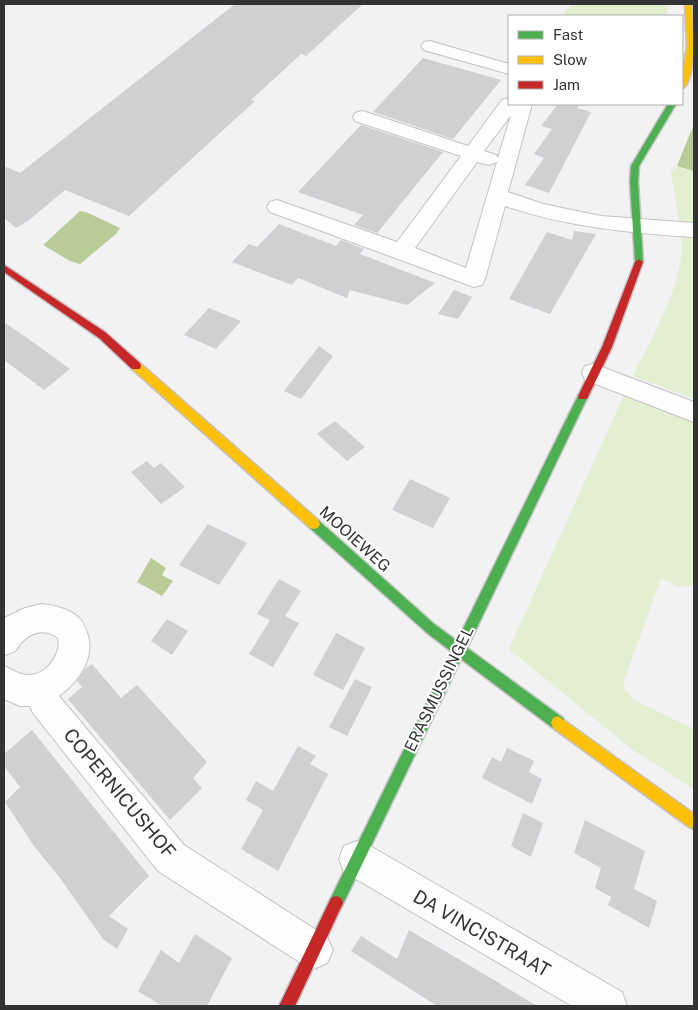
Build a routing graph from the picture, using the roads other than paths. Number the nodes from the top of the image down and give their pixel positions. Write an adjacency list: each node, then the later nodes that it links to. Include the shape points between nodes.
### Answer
1 (688, 4): 4 (street, via 691,61)
2 (430, 46): 3 (street)
3 (508, 70)
4 (683, 85)
5 (508, 105): 10 (street)
6 (523, 105): 11 (street)
7 (671, 105): 9 (street, ERASMUSSINGEL)
8 (362, 117): 10 (street)
9 (653, 137): 12 (street, ERASMUSSINGEL); 15 (street, ERASMUSSINGEL, via 635,166 634,182)
10 (472, 154): 11 (street); 17 (street)
11 (506, 165): 13 (street)
12 (649, 165)
13 (498, 196): 15 (street, via 539,210 592,221); 17 (street, via 474,279)
14 (277, 207): 17 (street)
15 (650, 226): 16 (street); 20 (street, ERASMUSSINGEL)
16 (694, 230)
17 (401, 251)
18 (4, 268): 24 (street, MOOIEWEG, via 102,335)
19 (637, 301): 20 (street, ERASMUSSINGEL)
20 (607, 348): 21 (street, ERASMUSSINGEL)
21 (594, 373): 22 (street); 24 (street, ERASMUSSINGEL)
22 (694, 412)
23 (4, 641): 26 (street, via 15,628 40,618 52,618 70,629 75,644 72,662 65,673)
24 (458, 650): 27 (street, MOOIEWEG); 28 (street, ERASMUSSINGEL)
25 (4, 681): 26 (street, via 16,689)
26 (42, 688): 29 (street, COPERNICUSHOF, via 44,702 170,858)
27 (694, 822)
28 (357, 859): 29 (street, ERASMUSSINGEL); 31 (street, DA VINCISTRAAT)
29 (314, 950): 30 (street, ERASMUSSINGEL)
30 (287, 1006)
31 (608, 1006)

